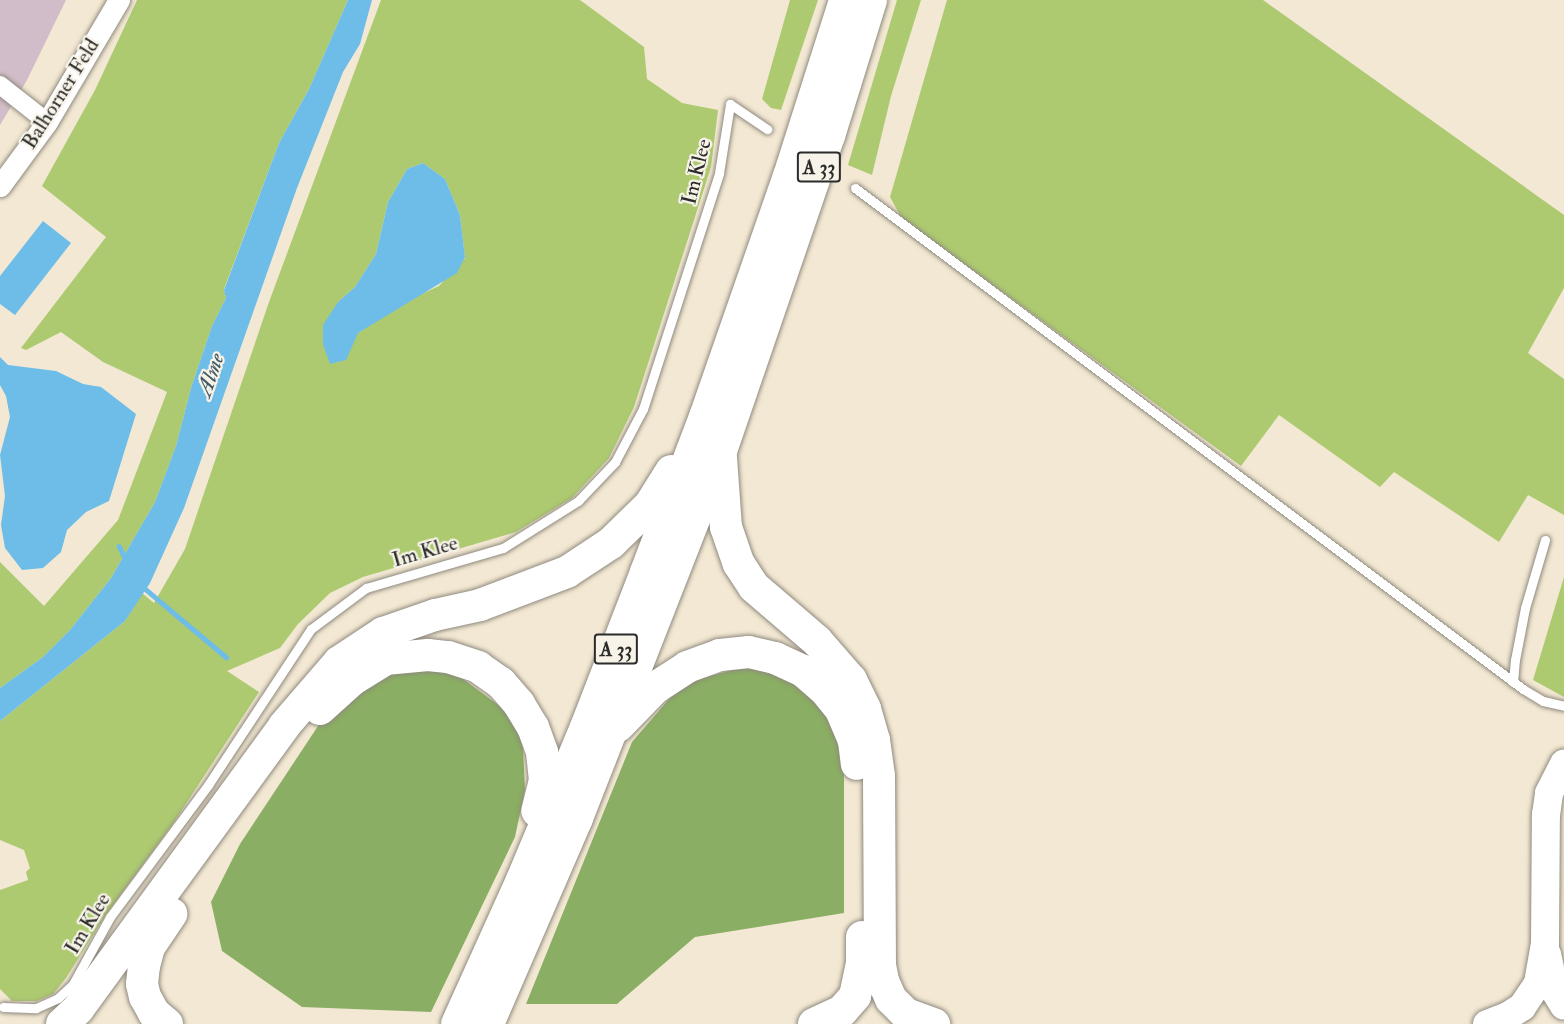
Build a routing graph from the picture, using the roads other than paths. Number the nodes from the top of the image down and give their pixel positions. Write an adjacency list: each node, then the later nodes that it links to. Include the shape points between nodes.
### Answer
1 (119, 0): 5 (street, Balhorner Feld)
2 (845, 0): 9 (highway, A 33)
3 (871, 0): 10 (highway, A 33, via 829,136)
4 (0, 85): 5 (street)
5 (47, 122): 7 (street, Balhorner Feld)
6 (767, 129): 19 (lane, Im Klee, via 730,104 719,172 644,409 615,462 578,501 503,548 366,588 311,629 208,785 110,917 73,984 58,998 36,1008)
7 (0, 186)
8 (855, 188): 12 (lane)
9 (705, 417): 16 (highway, A 33, via 586,727); 21 (highway, via 650,505 611,543 567,572 523,591 383,633 339,662 284,726 78,1009)
10 (721, 451): 14 (highway, A 33); 24 (highway, via 726,527 739,564 754,587 817,641 844,672 865,709 879,776 883,981 891,999 906,1014)
11 (1545, 540): 12 (lane, via 1525,608)
12 (1514, 682): 13 (lane, via 1543,701)
13 (1564, 706)
14 (609, 735): 20 (highway, A 33); 23 (highway, via 655,688 687,667 720,655 749,652 776,658 803,671 841,710 854,741 859,777 862,962 855,996 842,1011)
15 (1564, 764): 17 (highway, via 1549,793 1546,815)
16 (522, 880): 20 (highway, A 33); 22 (highway, via 545,780 542,752 524,711 501,683 478,667 428,655 385,659 326,702 158,934 146,957 142,984 154,1013)
17 (1545, 944): 18 (highway, via 1555,991); 25 (highway, via 1538,983 1528,1002)
18 (1564, 1006)
19 (3, 1007)
20 (475, 1019)
21 (62, 1024)
22 (166, 1024)
23 (814, 1024)
24 (934, 1024)
25 (1487, 1024)

